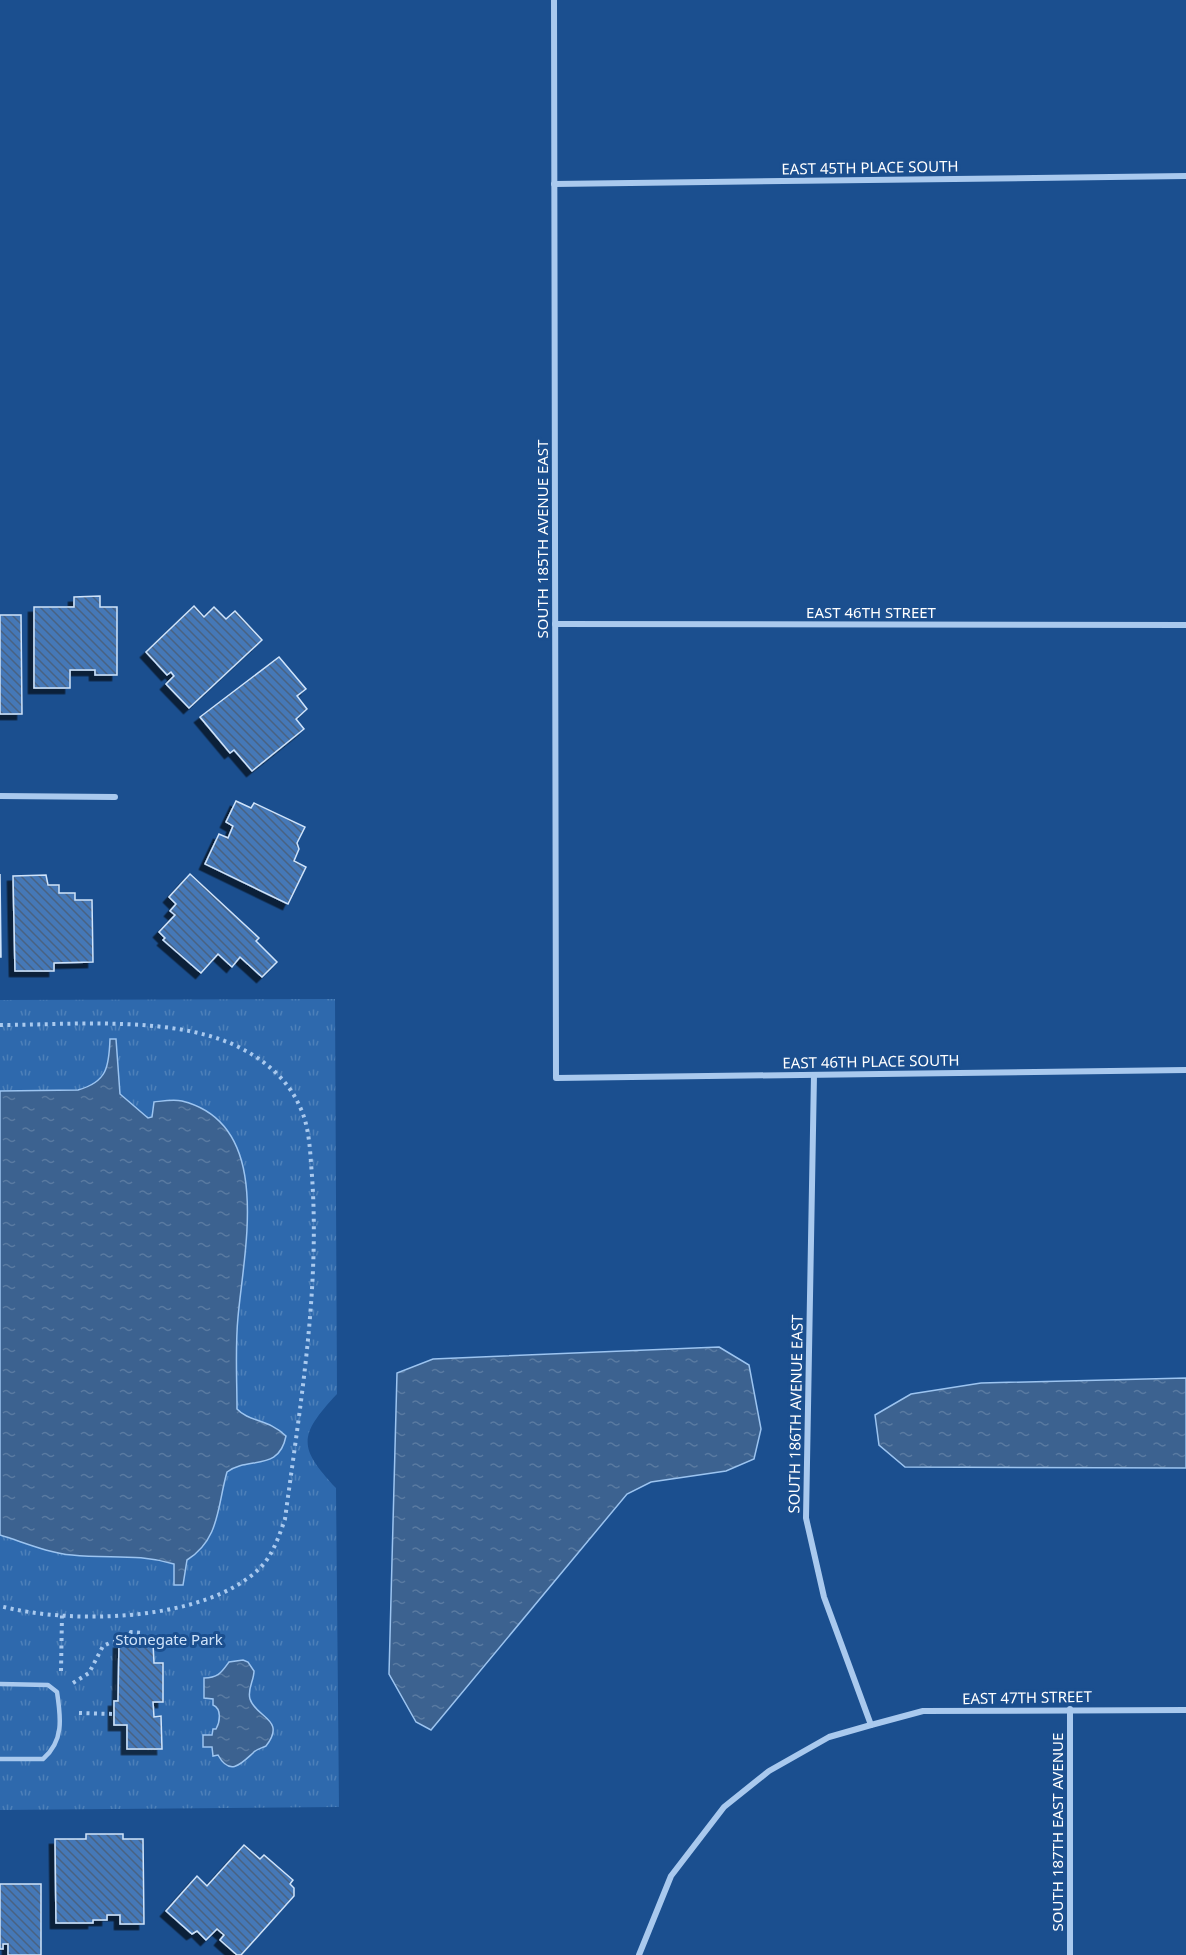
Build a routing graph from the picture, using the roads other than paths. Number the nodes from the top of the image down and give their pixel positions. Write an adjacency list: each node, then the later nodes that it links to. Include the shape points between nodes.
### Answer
1 (554, 0): 3 (street, SOUTH 185TH AVENUE EAST)
2 (1186, 176): 3 (street, EAST 45TH PLACE SOUTH)
3 (554, 184): 4 (street, SOUTH 185TH AVENUE EAST)
4 (555, 624): 5 (street, EAST 46TH STREET); 10 (street, SOUTH 185TH AVENUE EAST)
5 (1186, 625)
6 (0, 796): 7 (street)
7 (115, 797)
8 (1186, 1070): 9 (street, EAST 46TH PLACE SOUTH)
9 (814, 1075): 10 (street, EAST 46TH PLACE SOUTH); 14 (street, SOUTH 186TH AVENUE EAST, via 806,1518 824,1597)
10 (556, 1078)
11 (0, 1684): 15 (lane, via 48,1685 57,1692 60,1712 60,1732 54,1750 44,1760)
12 (1070, 1709): 13 (street, EAST 47TH STREET); 14 (street, EAST 47TH STREET, via 923,1711); 17 (street, SOUTH 187TH EAST AVENUE)
13 (1186, 1710)
14 (871, 1725): 16 (street, via 829,1737 769,1771 724,1808 670,1876)
15 (0, 1759)
16 (639, 1955)
17 (1070, 1955)

